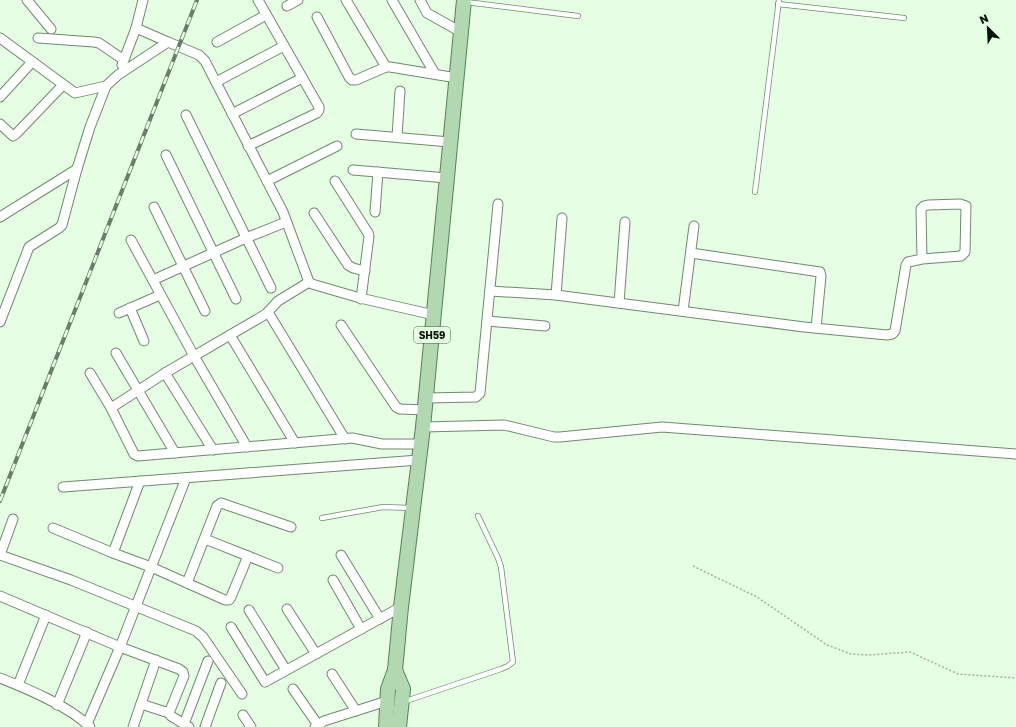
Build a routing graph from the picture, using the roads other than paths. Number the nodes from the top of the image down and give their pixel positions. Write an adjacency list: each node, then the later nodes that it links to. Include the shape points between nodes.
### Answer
1 (27, 0): 16 (street)
2 (143, 0): 15 (street)
3 (258, 0): 11 (street)
4 (298, 0): 10 (street)
5 (346, 0): 25 (street)
6 (392, 0): 26 (street)
7 (420, 0): 17 (street, via 427,13)
8 (464, 1): 12 (lane); 17 (main road, SH59)
9 (778, 2): 14 (lane); 50 (lane)
10 (287, 6)
11 (266, 15): 21 (street); 22 (street)
12 (578, 16)
13 (317, 17): 25 (street, via 352,80)
14 (904, 18)
15 (136, 28): 20 (street); 23 (street)
16 (51, 29)
17 (461, 32): 29 (main road, SH59)
18 (38, 38): 23 (street, via 99,43)
19 (1, 41): 24 (street)
20 (168, 42): 27 (street); 30 (street, via 202,57)
21 (217, 42)
22 (284, 46): 28 (street); 30 (street)
23 (124, 60): 27 (street)
24 (32, 62): 31 (street); 34 (street)
25 (386, 68): 26 (street)
26 (435, 74): 29 (street)
27 (118, 75): 32 (street)
28 (302, 78): 36 (street); 41 (street, via 320,110)
29 (457, 78): 40 (main road, SH59)
30 (216, 82): 36 (street)
31 (63, 85): 32 (street, via 78,93); 37 (street, via 13,136)
32 (106, 86): 44 (street)
33 (400, 91): 39 (street)
34 (0, 97)
35 (186, 114): 60 (street)
36 (232, 114): 41 (street)
37 (0, 124)
38 (356, 134): 39 (street)
39 (397, 137): 40 (street)
40 (450, 142): 47 (main road, SH59)
41 (248, 146): 48 (street)
42 (337, 146): 48 (street)
43 (166, 155): 62 (street)
44 (77, 169): 55 (street); 83 (street, via 62,225 29,247)
45 (354, 170): 46 (street)
46 (378, 172): 47 (street); 53 (street)
47 (447, 178): 81 (main road, SH59)
48 (267, 181): 57 (street)
49 (335, 181): 66 (street, via 368,233)
50 (755, 192)
51 (498, 204): 70 (street)
52 (154, 207): 65 (street)
53 (375, 212)
54 (314, 213): 66 (street, via 348,265)
55 (0, 217)
56 (562, 218): 72 (street)
57 (286, 222): 60 (street); 68 (street)
58 (625, 222): 75 (street)
59 (694, 226): 63 (street)
60 (246, 238): 62 (street); 69 (street)
61 (131, 240): 67 (street)
62 (213, 252): 65 (street); 73 (street)
63 (691, 253): 78 (street); 86 (street, via 820,272)
64 (922, 260): 64 (street, via 964,254 964,205 921,208); 86 (street, via 911,261 906,265 895,331 892,334)
65 (183, 266): 67 (street); 77 (street)
66 (365, 271): 74 (street)
67 (153, 280): 71 (street)
68 (309, 282): 74 (street); 79 (street, via 278,301)
69 (271, 288)
70 (490, 291): 72 (street); 82 (street)
71 (160, 295): 76 (street); 90 (street)
72 (556, 295): 75 (street)
73 (236, 299)
74 (361, 299): 81 (street)
75 (619, 303): 78 (street)
76 (130, 308): 80 (street); 88 (street)
77 (205, 311)
78 (683, 311): 86 (street)
79 (268, 312): 87 (street); 97 (street)
80 (119, 313)
81 (434, 315): 94 (main road, SH59)
82 (487, 321): 85 (street); 94 (street, via 480,393 476,397)
83 (0, 322)
84 (341, 325): 94 (street, via 396,408)
85 (545, 326)
86 (816, 328)
87 (230, 334): 90 (street); 98 (street)
88 (144, 342)
89 (116, 353): 93 (street)
90 (194, 356): 92 (street); 100 (street)
91 (90, 373): 95 (street)
92 (165, 373): 93 (street); 101 (street)
93 (138, 390): 95 (street); 102 (street)
94 (425, 404): 96 (main road, SH59)
95 (111, 408): 102 (street, via 135,456)
96 (423, 428): 99 (main road, SH59); 103 (street, via 504,425 560,437 662,427)
97 (345, 439): 98 (street); 99 (street, via 355,438 382,444)
98 (295, 443): 100 (street)
99 (421, 444): 104 (main road, SH59)
100 (247, 447): 101 (street)
101 (213, 450): 102 (street)
102 (175, 453)
103 (1016, 454)
104 (419, 460): 105 (street); 108 (main road, SH59)
105 (186, 478): 106 (street); 119 (street)
106 (140, 481): 107 (street); 115 (street)
107 (63, 487)
108 (413, 508): 111 (lane, via 383,507); 125 (main road, SH59)
109 (478, 516): 146 (lane, via 501,567 512,662 501,670)
110 (13, 518): 116 (street)
111 (322, 518)
112 (291, 527): 114 (street, via 221,503 217,506)
113 (53, 528): 115 (street)
114 (205, 539): 118 (street); 122 (street)
115 (113, 553): 119 (street)
116 (0, 555): 124 (street, via 71,580)
117 (341, 555): 129 (street)
118 (248, 556): 120 (street); 122 (street, via 228,600)
119 (152, 567): 122 (street); 124 (street)
120 (278, 568)
121 (333, 580): 131 (street)
122 (187, 583)
123 (0, 596): 128 (street)
124 (135, 607): 133 (street); 144 (street, via 201,634)
125 (401, 607): 129 (street); 138 (main road, SH59)
126 (287, 609): 134 (street)
127 (249, 610): 137 (street)
128 (46, 615): 132 (street); 142 (street)
129 (380, 619): 131 (street)
130 (231, 627): 137 (street, via 265,682)
131 (361, 629): 134 (street)
132 (87, 632): 133 (street); 148 (street)
133 (120, 647): 135 (street); 152 (street)
134 (316, 654): 137 (street)
135 (156, 660): 147 (street); 150 (street, via 179,669 184,676)
136 (208, 661): 153 (street)
137 (286, 670)
138 (395, 670): 145 (main road, SH59, via 388,689); 146 (main road, SH59, via 403,689)
139 (332, 674): 149 (street)
140 (0, 678): 142 (street)
141 (221, 683): 156 (street)
142 (18, 685): 148 (street)
143 (293, 689): 154 (street)
144 (242, 694)
145 (387, 701): 149 (street); 158 (main road, SH59)
146 (402, 703): 159 (main road, SH59)
147 (141, 704): 150 (street); 155 (street)
148 (58, 705): 152 (street)
149 (356, 711): 154 (street, via 324,721)
150 (169, 713): 153 (street)
151 (243, 714): 157 (street)
152 (88, 726)
153 (186, 726)
154 (317, 726)
155 (132, 727)
156 (205, 727)
157 (251, 727)
158 (386, 727)
159 (399, 727)

